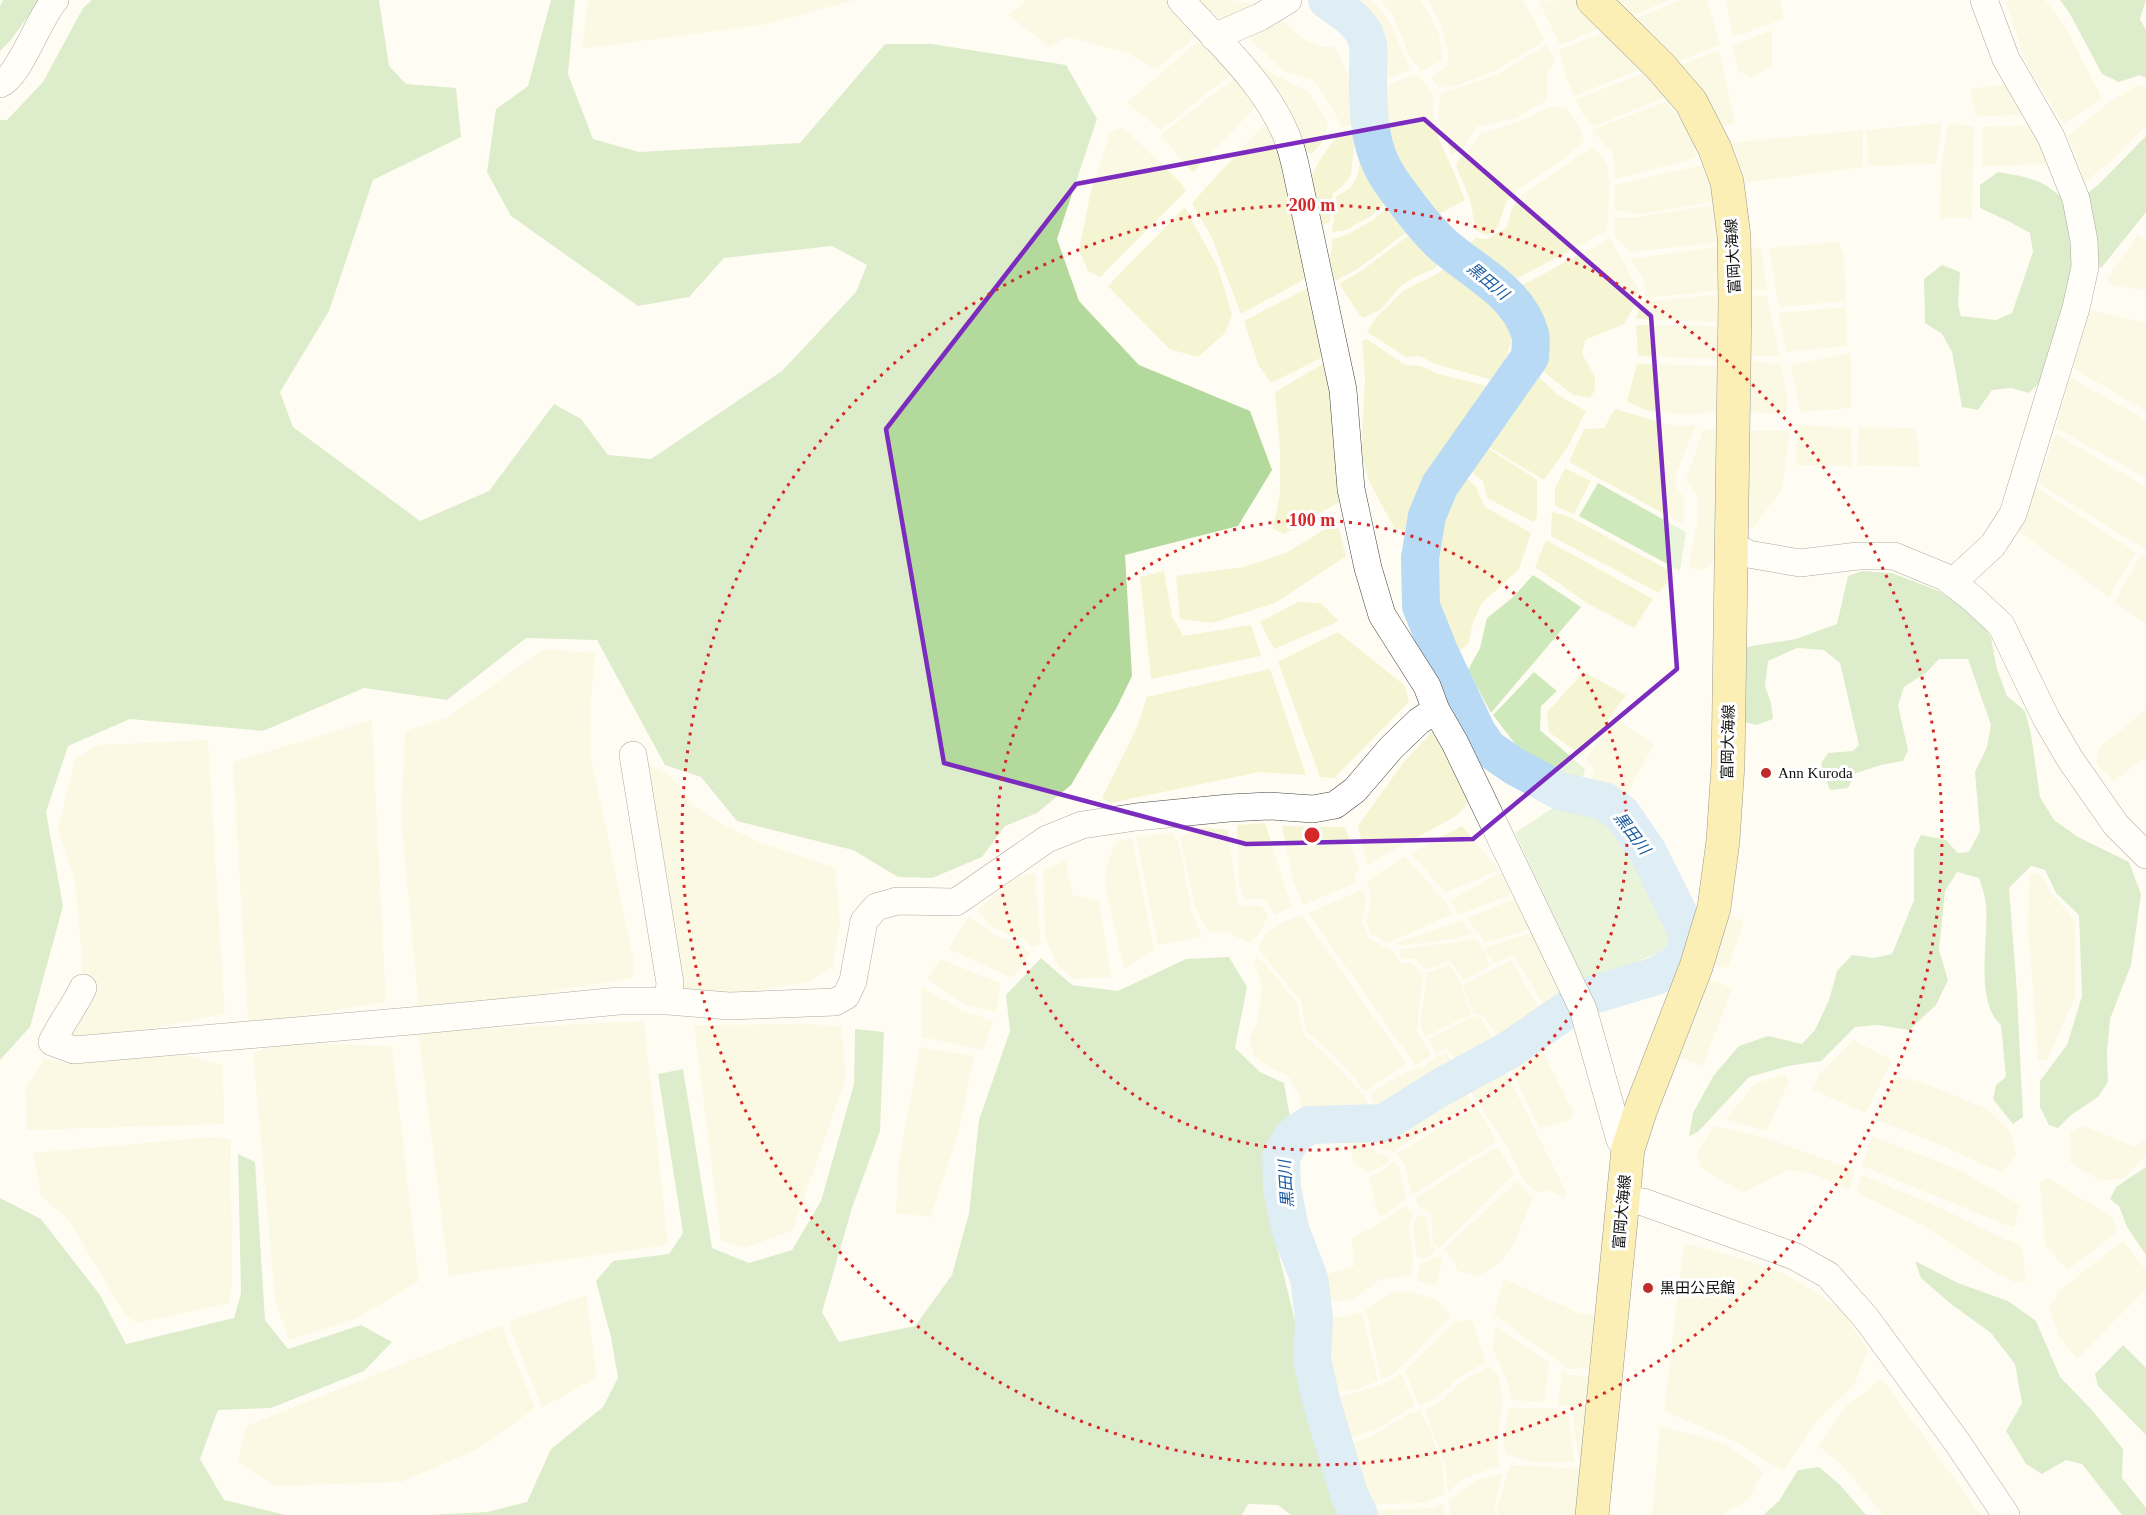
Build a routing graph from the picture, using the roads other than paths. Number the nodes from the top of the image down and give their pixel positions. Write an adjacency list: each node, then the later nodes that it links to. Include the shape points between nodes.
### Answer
1 (55, 0): 7 (street, via 18,66)
2 (1180, 0): 6 (street)
3 (1288, 0): 6 (street)
4 (1593, 0): 8 (main road, 富岡大海線, via 1691,102 1727,182 1734,236 1735,302)
5 (1984, 0): 9 (street, via 2006,58 2051,137 2076,199 2085,267 2013,514 1993,545)
6 (1214, 37): 10 (street, via 1271,107 1287,136 1343,390 1351,489 1368,568 1382,615 1427,686)
7 (0, 84)
8 (1730, 543): 9 (street, via 1748,554 1800,563 1894,556); 15 (main road, 富岡大海線, via 1728,765 1714,908)
9 (1952, 583): 12 (street, via 2001,625 2070,759 2116,825)
10 (1436, 710): 14 (street, via 1390,748 1355,790 1335,806 1229,808 1082,825 1047,839 956,902 897,901 876,907 864,921 854,981 846,996 835,1002 729,1006); 15 (street, via 1579,1002 1620,1140)
11 (633, 755): 14 (street, via 670,982)
12 (2146, 855)
13 (83, 988): 14 (street, via 52,1042 74,1050 619,1001)
14 (669, 1001)
15 (1628, 1149): 16 (main road, 富岡大海線)
16 (1623, 1199): 17 (main road, 富岡大海線); 18 (street, via 1642,1202 1794,1256 1828,1275 1866,1318)
17 (1592, 1515)
18 (2006, 1515)

